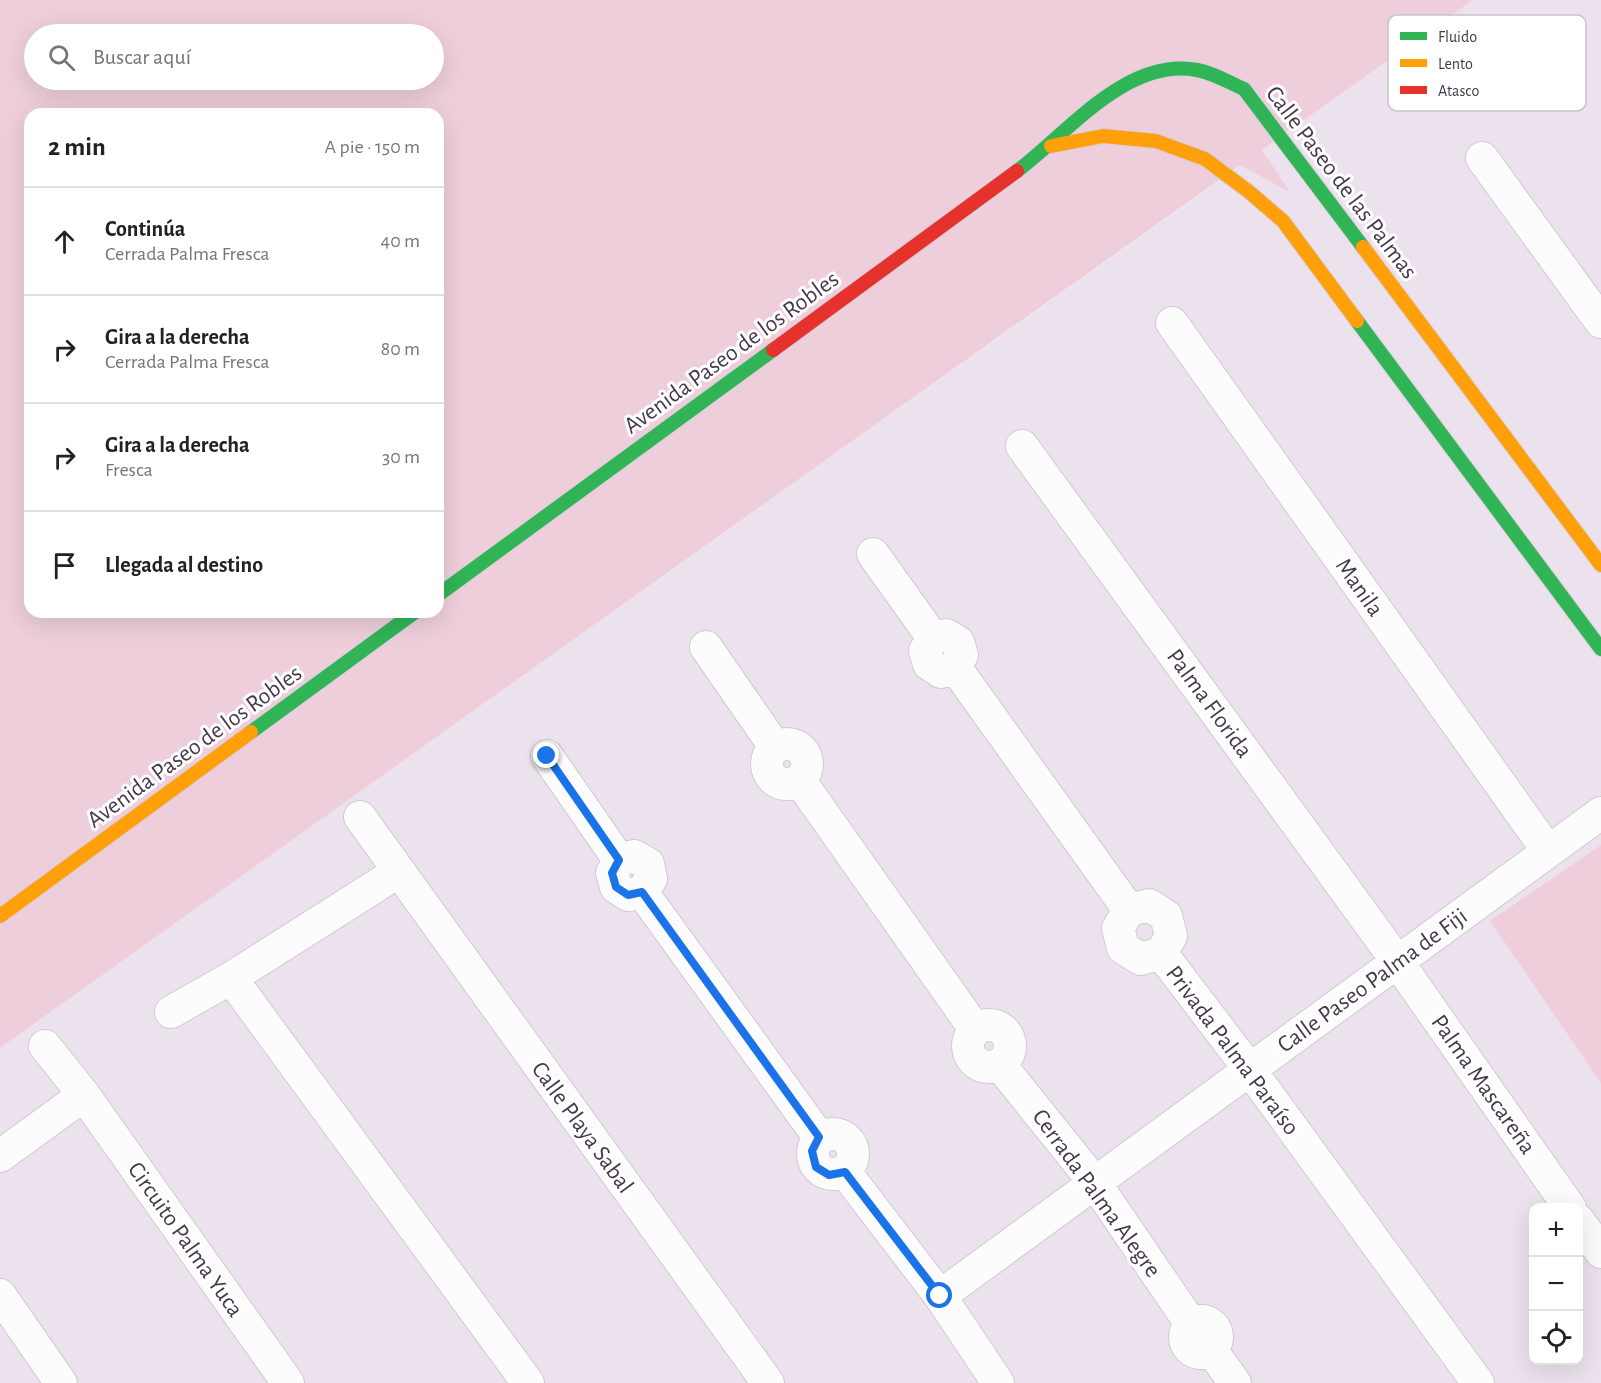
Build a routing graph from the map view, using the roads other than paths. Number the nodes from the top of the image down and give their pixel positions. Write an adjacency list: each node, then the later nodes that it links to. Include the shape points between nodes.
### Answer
1 (1051, 146): 7 (street, Calle Paseo de las Palmas, via 1115,91 1145,75 1179,69 1213,74 1244,89); 8 (street, Avenida Paseo de los Robles); 11 (street, via 1103,136 1156,141 1205,159 1283,221)
2 (1482, 158): 3 (street)
3 (1601, 322)
4 (1172, 323): 15 (street, Manila)
5 (1022, 446): 18 (street, Palma Florida)
6 (873, 554): 22 (street, Privada Palma Paraíso, via 933,638 946,635 958,642 962,655 956,667 1129,910 1149,906 1166,916 1171,936 1161,953)
7 (1601, 565)
8 (444, 591)
9 (407, 618): 17 (street, Avenida Paseo de los Robles)
10 (706, 647): 25 (street, Cerrada Palma Alegre, via 775,747 791,743 804,752 808,767 800,781 975,1029 967,1043 971,1059 985,1068 1000,1065)
11 (1601, 649)
12 (547, 756): 30 (street, via 619,860 634,856 648,864 651,879 642,892 819,1137 835,1133 850,1141 854,1157 845,1172)
13 (1601, 813): 15 (street, Calle Paseo Palma de Fiji)
14 (360, 817): 16 (street, Calle Playa Sabal)
15 (1548, 851): 18 (street, Calle Paseo Palma de Fiji)
16 (398, 872): 19 (street); 34 (street, Calle Playa Sabal)
17 (0, 916)
18 (1397, 961): 22 (street, Calle Paseo Palma de Fiji); 26 (street, Palma Mascareña)
19 (231, 978): 20 (street); 33 (street)
20 (171, 1012)
21 (45, 1046): 23 (street, Circuito Palma Yuca)
22 (1250, 1070): 25 (street, Calle Paseo Palma de Fiji); 37 (street, Privada Palma Paraíso)
23 (84, 1095): 24 (street); 32 (street, Circuito Palma Yuca)
24 (0, 1156)
25 (1095, 1182): 30 (street, Calle Paseo Palma de Fiji); 36 (street, Cerrada Palma Alegre, via 1191,1324 1203,1320 1214,1326 1219,1340 1212,1351)
26 (1566, 1203)
27 (1583, 1227): 28 (street)
28 (1601, 1252)
29 (0, 1295): 31 (street)
30 (940, 1296): 35 (street)
31 (61, 1383)
32 (288, 1383)
33 (528, 1383)
34 (768, 1383)
35 (998, 1383)
36 (1235, 1383)
37 (1478, 1383)

